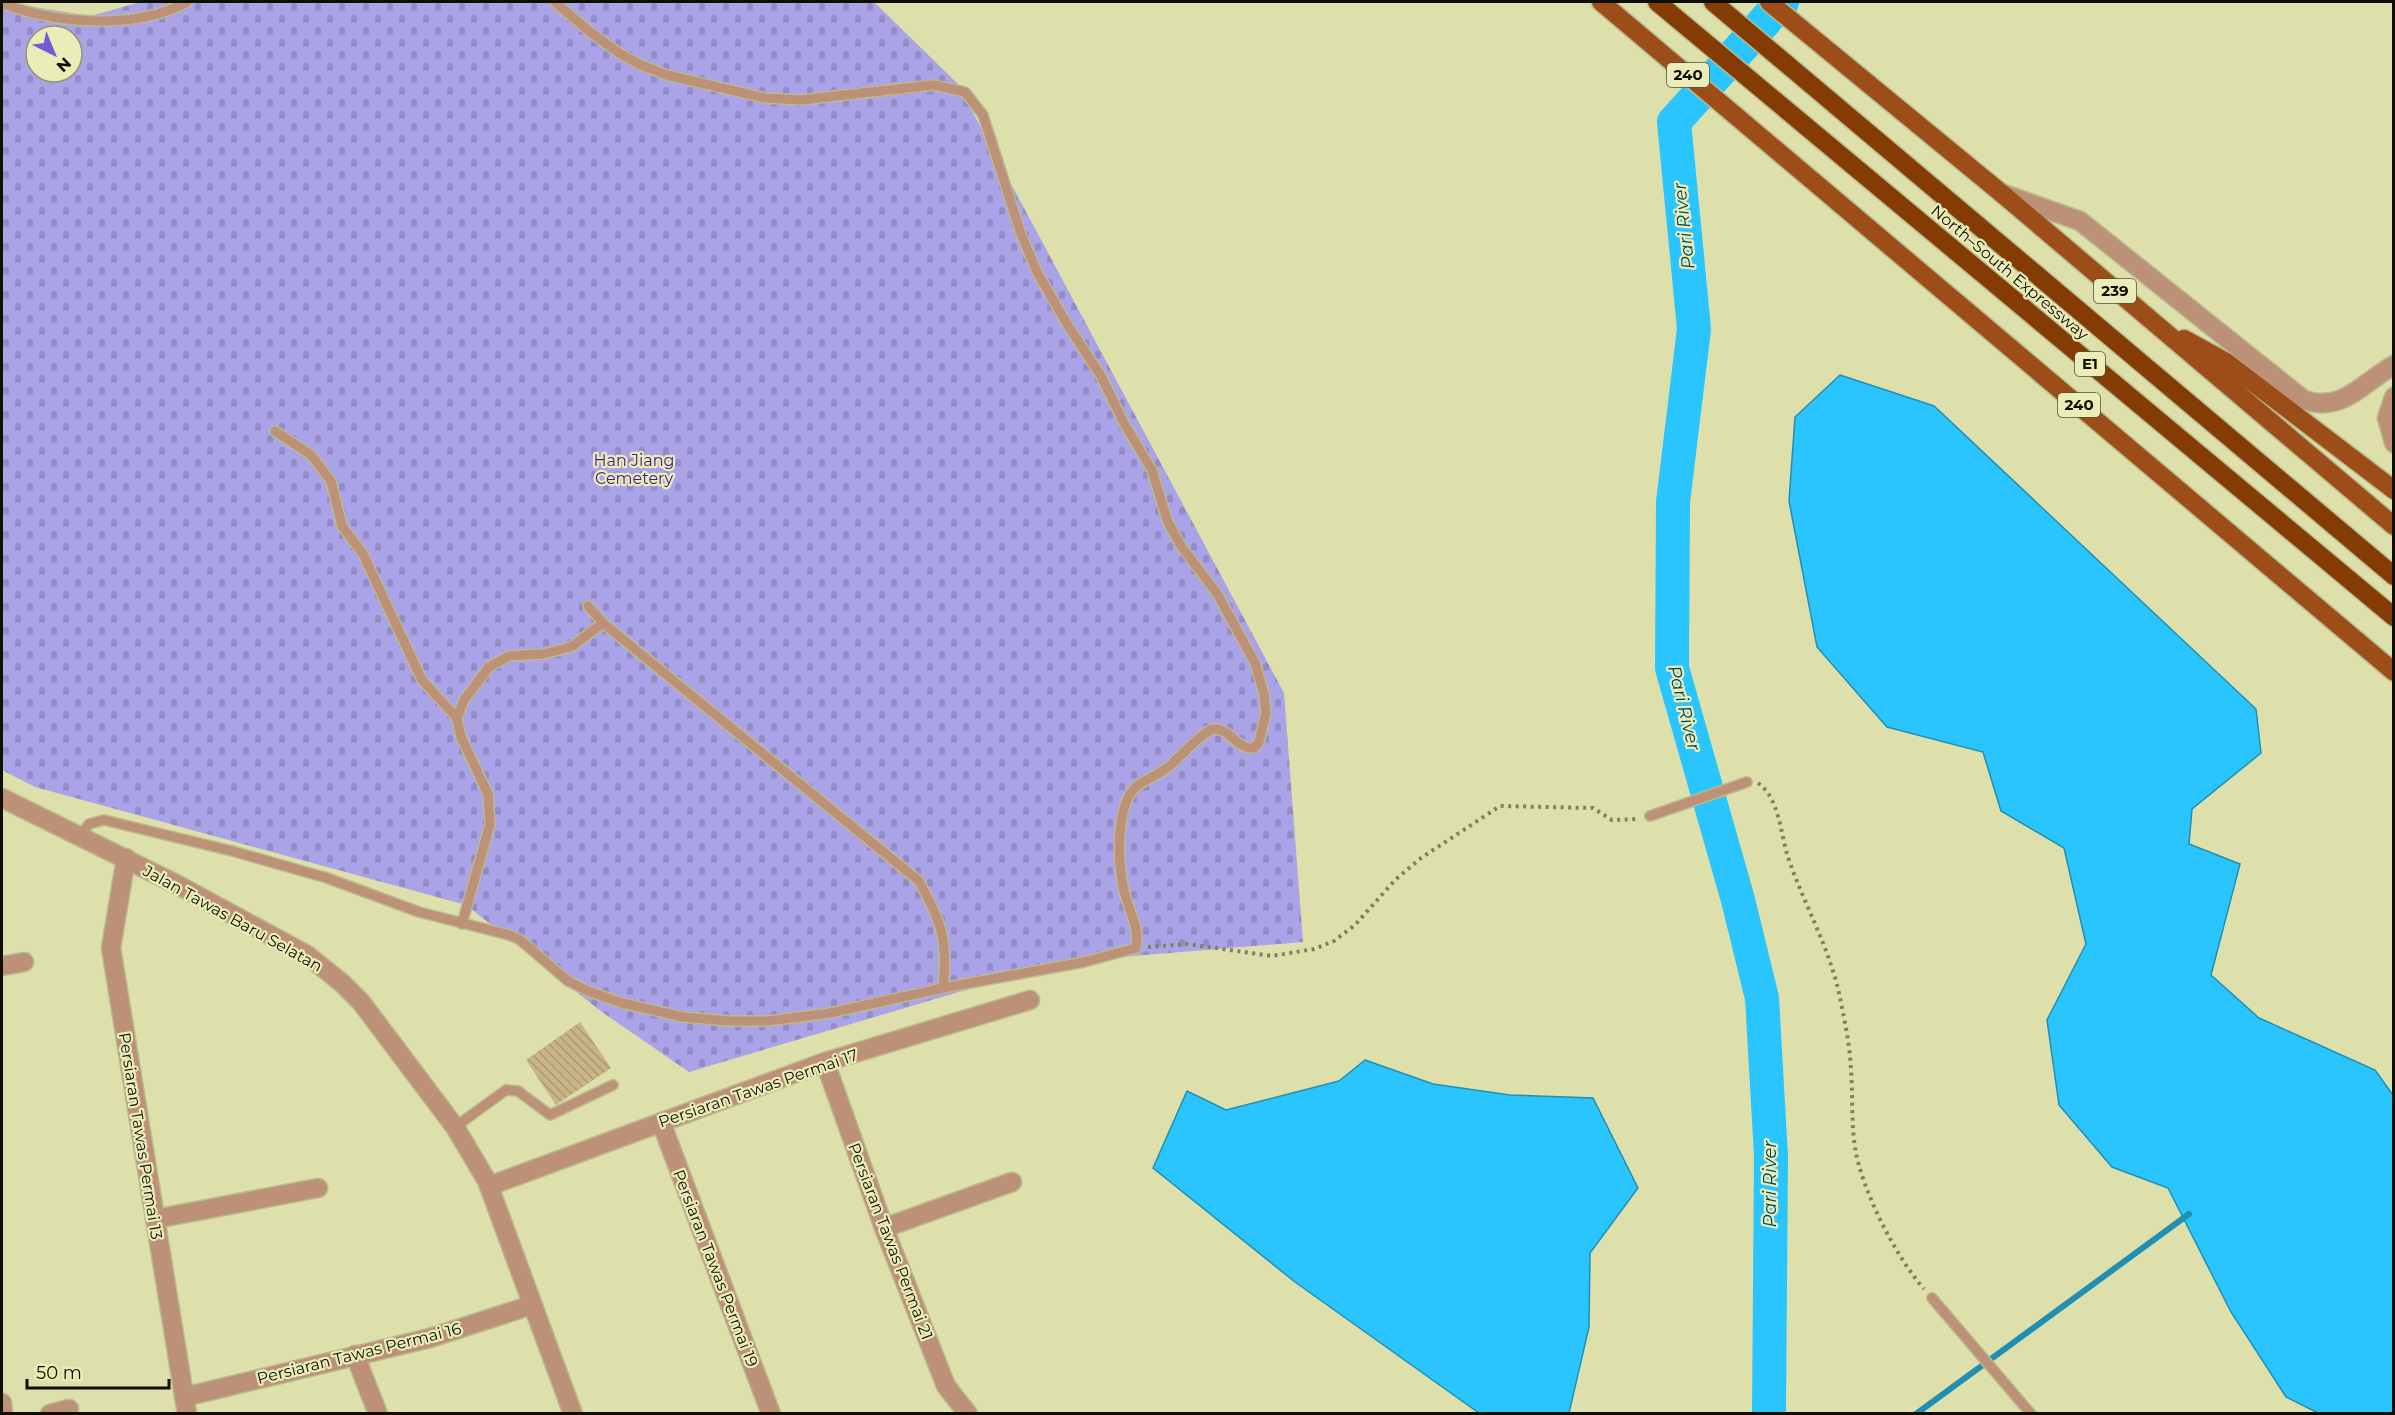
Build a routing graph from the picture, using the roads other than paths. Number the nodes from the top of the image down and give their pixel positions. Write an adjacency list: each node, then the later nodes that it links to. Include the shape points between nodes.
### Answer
1 (187, 2): 6 (lane, via 168,12 143,17 66,20)
2 (555, 2): 30 (lane, via 619,53 667,75 711,86 785,100 934,85 965,92 977,105 1037,272 1101,376 1152,470 1167,520 1255,663 1266,713 1257,746 1245,747 1224,730 1212,729 1167,768 1142,782 1125,800 1121,810 1121,872 1138,928 1136,948 1084,962)
3 (1657, 2): 18 (highway, North–South Expressway / E1)
4 (1713, 2): 16 (highway, North–South Expressway / E1)
5 (1769, 2): 8 (main road, 239)
6 (2, 3)
7 (1607, 6): 20 (main road, 240)
8 (2000, 192): 9 (main road, 239); 10 (street, via 2080,221 2304,400 2320,405 2339,401)
9 (2146, 317): 14 (main road, via 2226,362); 15 (main road, 239)
10 (2394, 365)
11 (2394, 397): 13 (street, via 2387,418)
12 (275, 431): 21 (lane, via 311,455 331,481 342,526 363,554 422,680)
13 (2394, 443)
14 (2394, 490)
15 (2394, 526)
16 (2394, 576)
17 (588, 606): 19 (lane)
18 (2394, 617)
19 (603, 623): 21 (lane, via 571,647 509,656 489,667 464,700); 30 (lane, via 919,881 942,924 946,954)
20 (2394, 672)
21 (457, 718): 27 (lane, via 461,737 488,794 490,824)
22 (1747, 782): 24 (lane)
23 (2, 798): 25 (street, Jalan Tawas Baru Selatan)
24 (1650, 816)
25 (80, 836): 26 (street, Jalan Tawas Baru Selatan); 27 (lane, via 94,822 111,821 327,878)
26 (126, 858): 35 (street, Jalan Tawas Baru Selatan, via 321,965 379,1023); 39 (street, Persiaran Tawas Permai 13, via 111,948)
27 (462, 924): 30 (lane, via 519,939 568,981 588,991 683,1017 768,1021 830,1013)
28 (24, 962): 29 (street)
29 (2, 966)
30 (943, 988)
31 (1030, 1000): 32 (street, Persiaran Tawas Permai 17)
32 (825, 1062): 34 (street, Persiaran Tawas Permai 17); 40 (street, Persiaran Tawas Permai 21)
33 (613, 1085): 35 (lane, via 550,1115 518,1091 506,1090)
34 (661, 1122): 37 (street, Persiaran Tawas Permai 17); 52 (street, Persiaran Tawas Permai 19)
35 (456, 1127): 37 (street, Jalan Tawas Baru Selatan)
36 (1012, 1182): 40 (street)
37 (489, 1186): 42 (street, Jalan Tawas Baru Selatan)
38 (318, 1188): 39 (street)
39 (155, 1219): 45 (street, Persiaran Tawas Permai 13)
40 (885, 1228): 47 (street, Persiaran Tawas Permai 21, via 946,1386)
41 (1932, 1298): 53 (lane)
42 (532, 1305): 43 (street, Persiaran Tawas Permai 16, via 430,1338); 51 (street, Jalan Tawas Baru Selatan)
43 (355, 1355): 45 (street, Persiaran Tawas Permai 16); 50 (street)
44 (2, 1404): 48 (street)
45 (185, 1405)
46 (69, 1409): 49 (street)
47 (967, 1412)
48 (3, 1413)
49 (50, 1413)
50 (378, 1413)
51 (573, 1413)
52 (771, 1413)
53 (2031, 1413)

